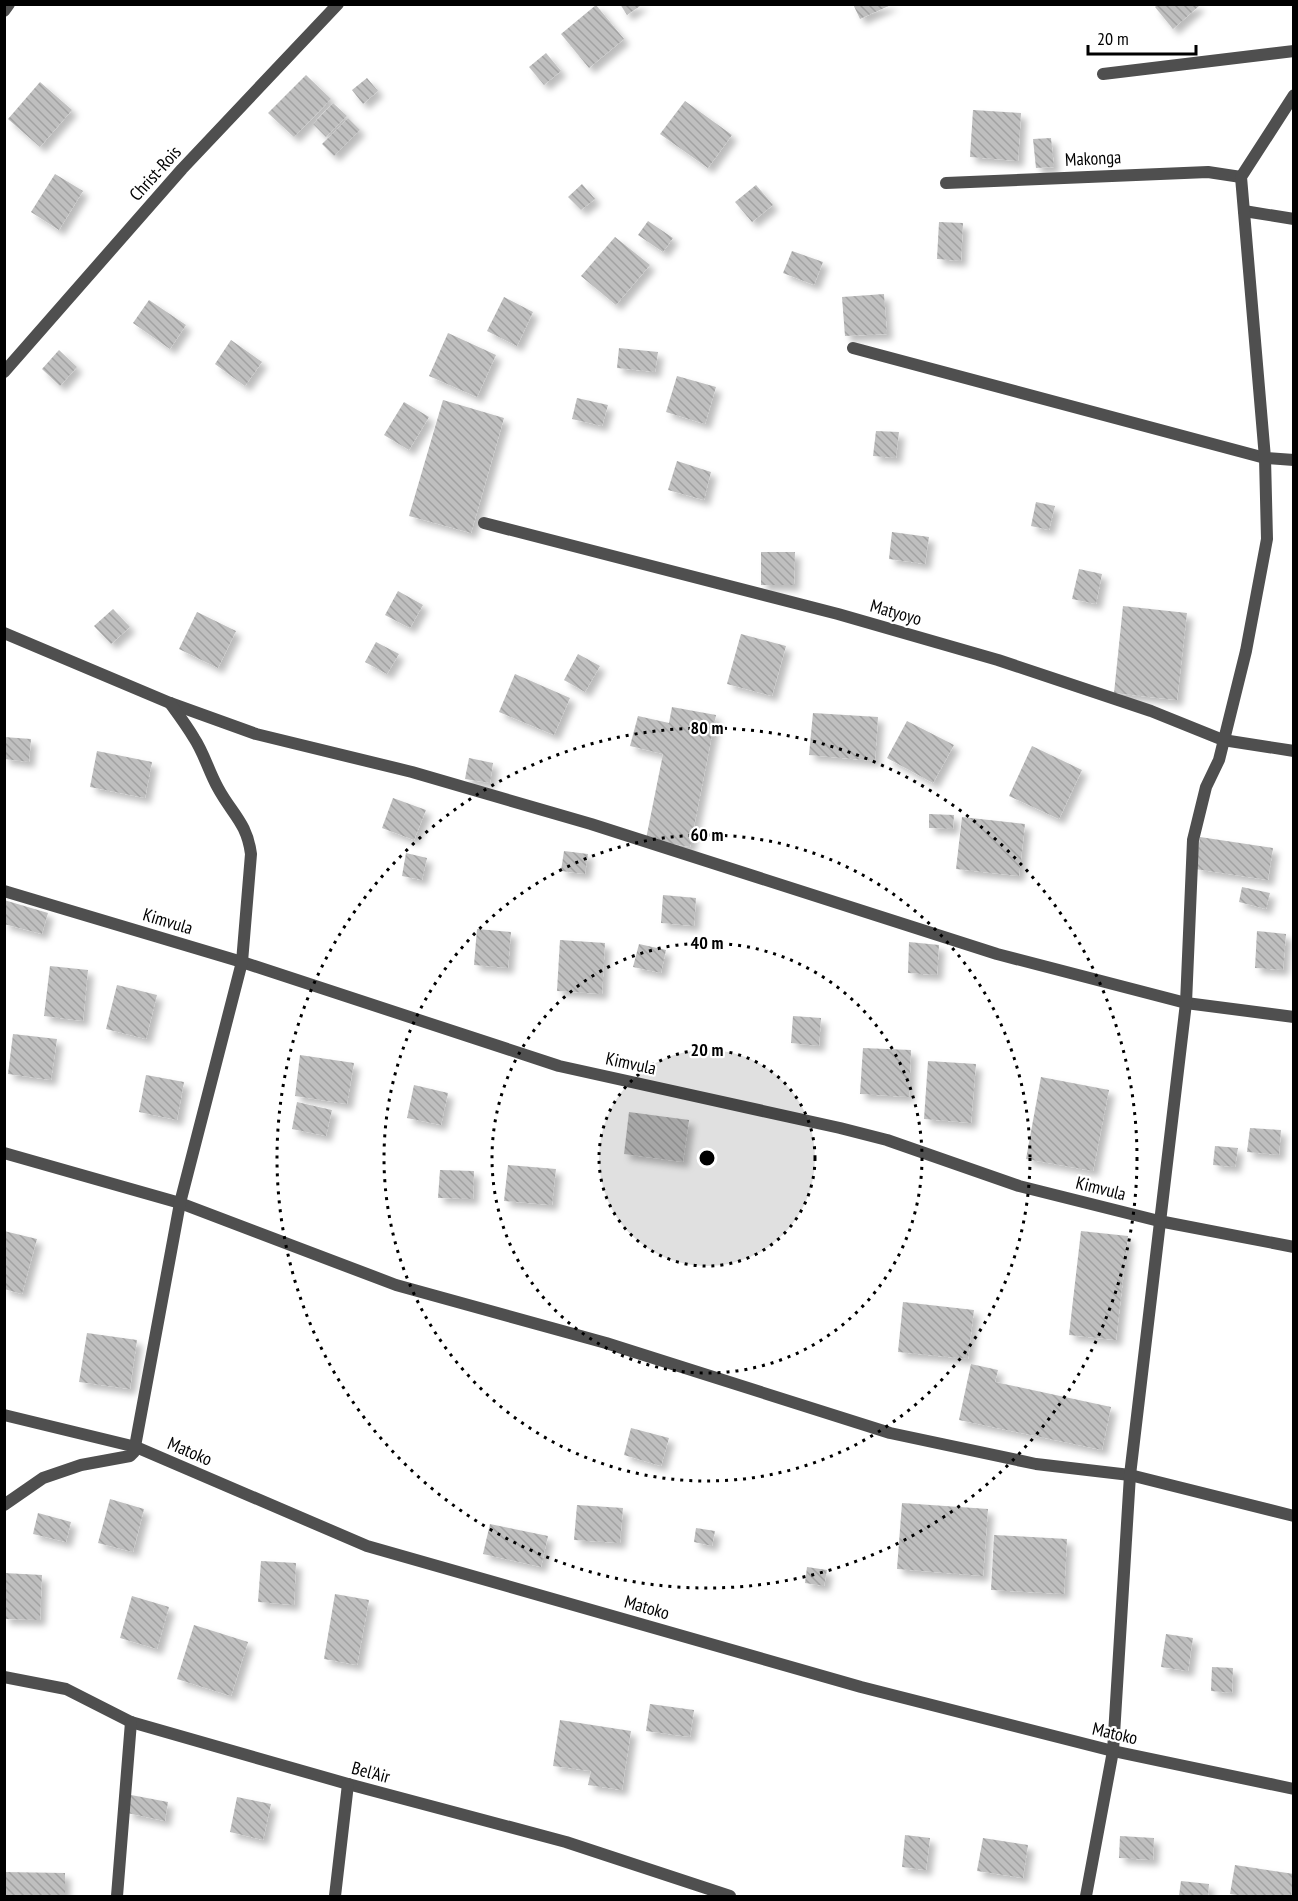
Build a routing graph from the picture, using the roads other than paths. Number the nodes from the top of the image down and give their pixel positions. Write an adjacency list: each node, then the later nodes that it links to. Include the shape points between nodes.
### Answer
1 (9, 4): 3 (street)
2 (338, 4): 12 (street, Christ-Rois, via 182,169)
3 (4, 11)
4 (1293, 51): 5 (street)
5 (1103, 74)
6 (1293, 95): 7 (street)
7 (1241, 177): 8 (street, Makonga, via 1208,172); 9 (street)
8 (946, 183)
9 (1244, 211): 10 (street); 13 (street)
10 (1293, 219)
11 (853, 348): 13 (street)
12 (4, 372)
13 (1266, 458): 14 (street); 18 (street, via 1267,539 1246,651)
14 (1293, 460)
15 (484, 523): 18 (street, Matyoyo, via 838,614 998,660 1151,711)
16 (4, 633): 17 (street)
17 (171, 703): 21 (street, via 249,839); 22 (street, via 256,734 412,772 591,824 997,954)
18 (1223, 740): 19 (street, Matyoyo); 22 (street, via 1193,840)
19 (1293, 751)
20 (4, 891): 21 (street, Kimvula)
21 (242, 962): 25 (street); 26 (street, Kimvula, via 559,1066 887,1140 1019,1186)
22 (1186, 1003): 23 (street); 26 (street)
23 (1293, 1017)
24 (4, 1153): 25 (street)
25 (180, 1203): 29 (street); 30 (street, via 396,1285 606,1343 890,1433 1036,1464)
26 (1159, 1221): 27 (street, Kimvula); 30 (street)
27 (1293, 1247)
28 (4, 1415): 29 (street, Matoko)
29 (136, 1447): 31 (street, via 130,1455 43,1478); 35 (street, Matoko, via 367,1546 861,1688)
30 (1130, 1475): 32 (street); 35 (street)
31 (4, 1505)
32 (1293, 1516)
33 (4, 1677): 34 (street, Bel'Air, via 66,1689)
34 (131, 1722): 36 (street, Bel'Air); 38 (street)
35 (1113, 1751): 37 (street, Matoko); 41 (street)
36 (348, 1784): 39 (street); 40 (street, Bel'Air, via 566,1842)
37 (1293, 1789)
38 (117, 1896)
39 (335, 1896)
40 (730, 1896)
41 (1086, 1896)

